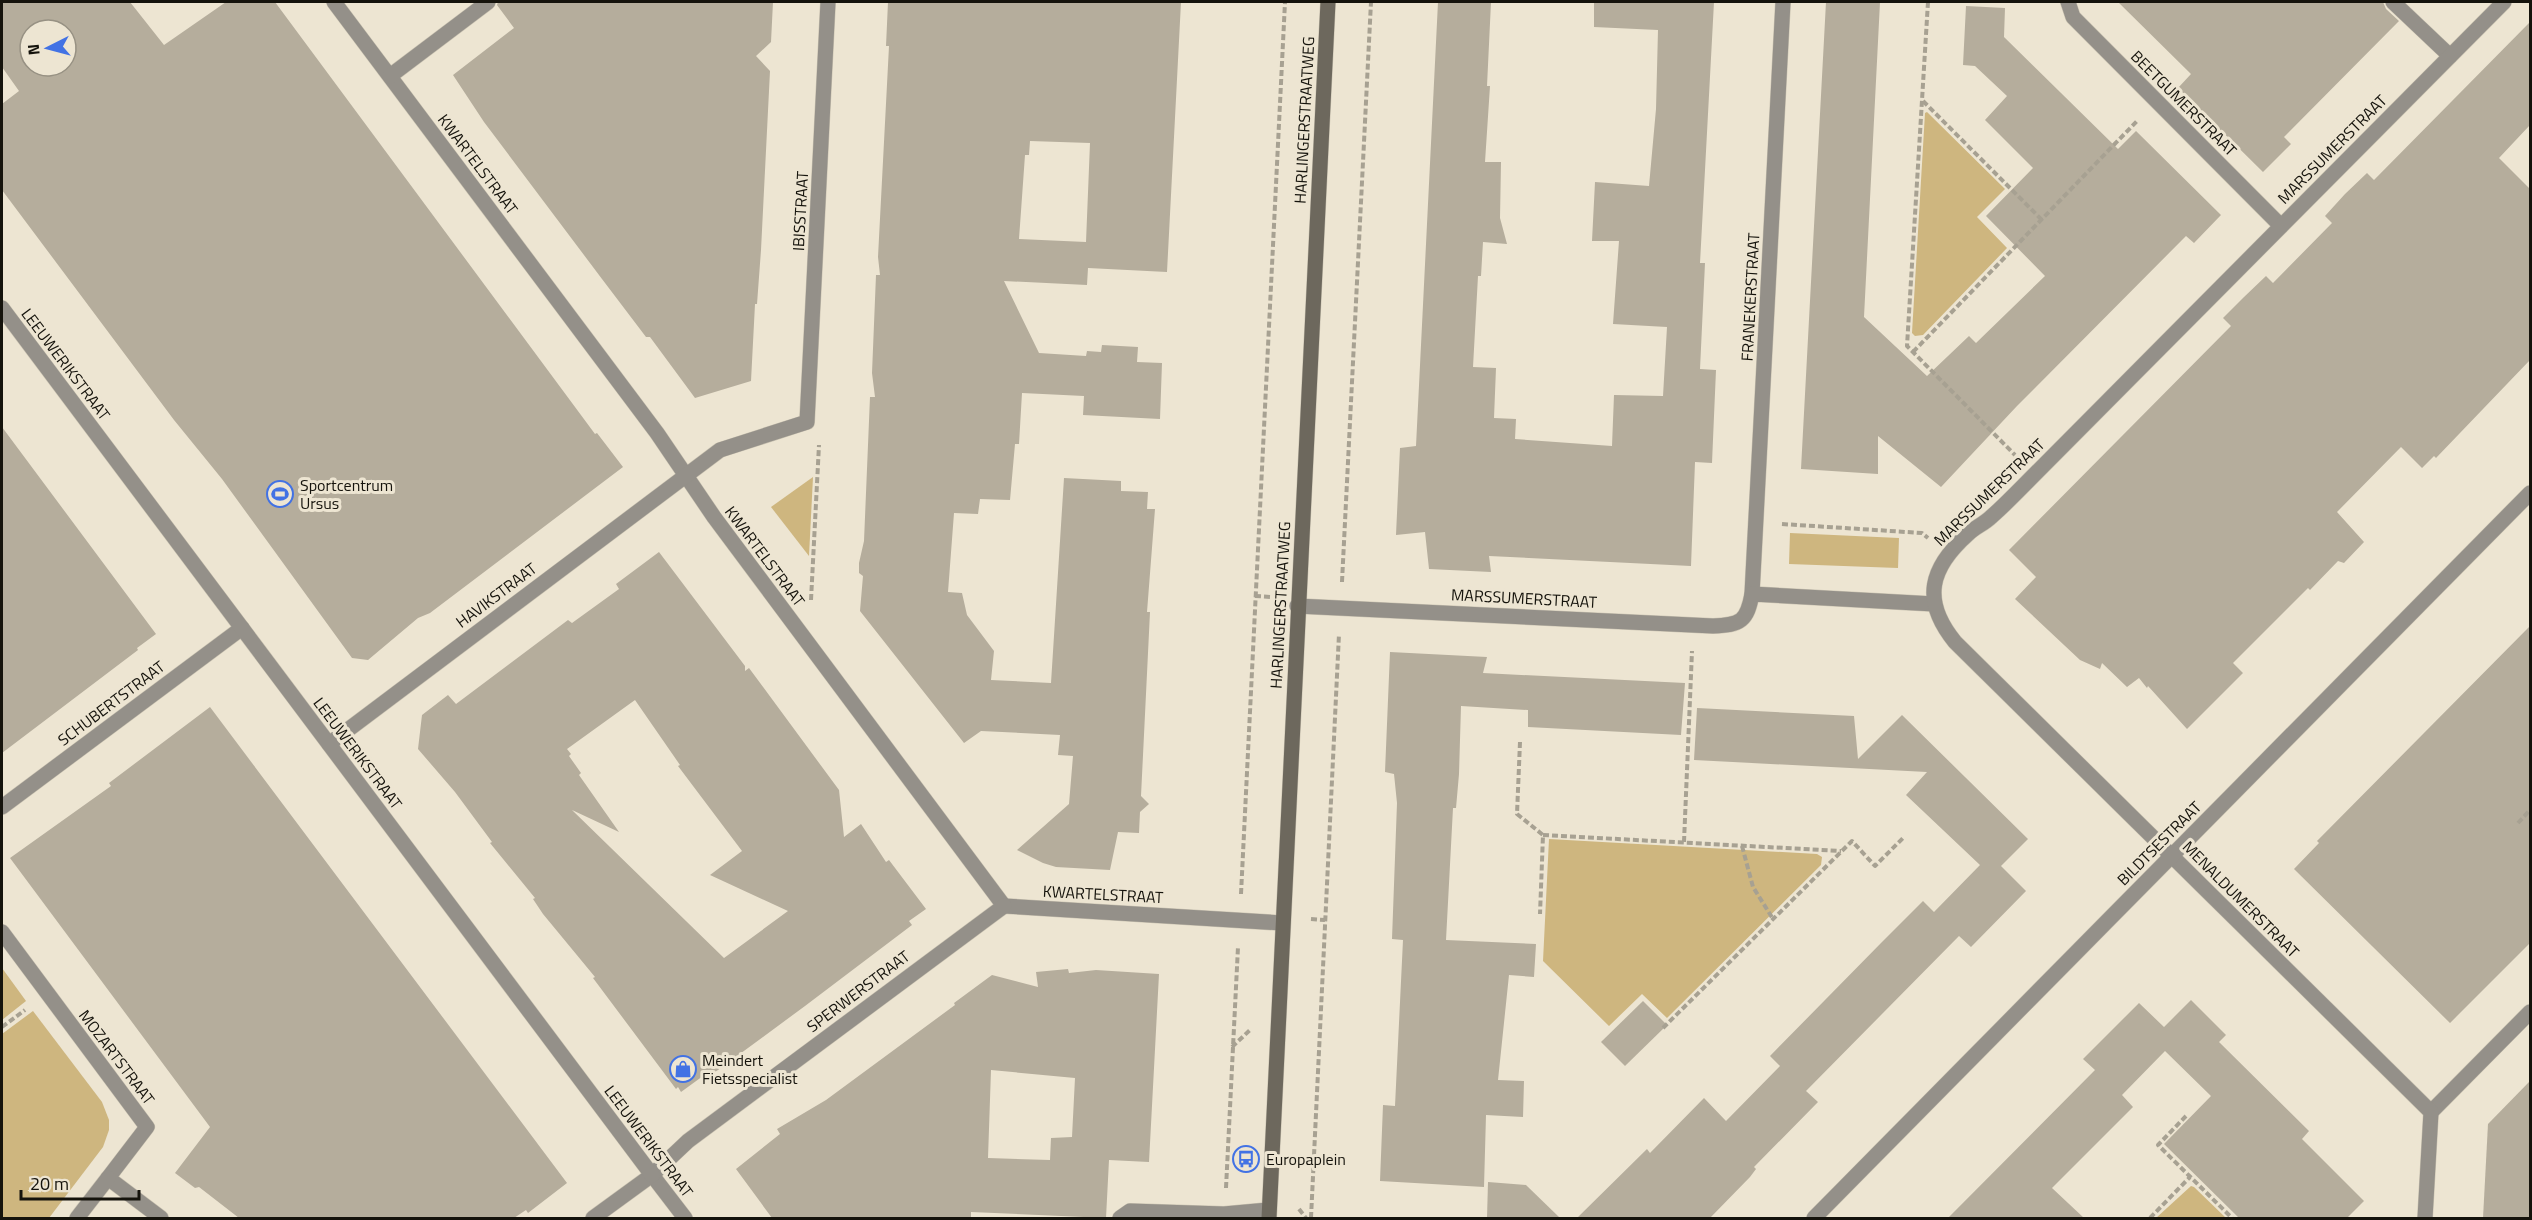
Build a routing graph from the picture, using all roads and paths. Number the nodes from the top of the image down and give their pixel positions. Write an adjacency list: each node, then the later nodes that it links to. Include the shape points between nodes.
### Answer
1 (334, 2): 13 (street, KWARTELSTRAAT)
2 (488, 2): 13 (street)
3 (828, 2): 20 (street, IBISSTRAAT)
4 (1285, 2): 47 (path)
5 (1328, 2): 28 (main road, HARLINGERSTRAATWEG)
6 (1371, 2): 29 (path)
7 (1783, 2): 24 (street, FRANEKERSTRAAT)
8 (1928, 2): 15 (path)
9 (2068, 2): 14 (street, BEETGUMERSTRAAT, via 2073,17)
10 (2393, 2): 12 (street)
11 (2504, 2): 12 (street, MARSSUMERSTRAAT)
12 (2450, 56): 17 (street, MARSSUMERSTRAAT)
13 (390, 76): 22 (street, KWARTELSTRAAT)
14 (2156, 100): 16 (path); 17 (street, BEETGUMERSTRAAT)
15 (1923, 101): 16 (path); 19 (path, via 1907,346)
16 (2042, 219): 19 (path)
17 (2282, 226): 21 (street, MARSSUMERSTRAAT)
18 (2, 308): 31 (street, LEEUWERIKSTRAAT)
19 (1913, 352): 21 (path)
20 (807, 422): 22 (street, via 720,450); 32 (path, via 819,436)
21 (2035, 474): 25 (street, MARSSUMERSTRAAT)
22 (685, 475): 32 (street, KWARTELSTRAAT); 34 (street, HAVIKSTRAAT)
23 (2530, 493): 43 (street, BILDTSESTRAAT)
24 (1756, 523): 25 (path, via 1922,533); 26 (street, FRANEKERSTRAAT)
25 (1946, 555): 27 (street, MARSSUMERSTRAAT, via 1938,569)
26 (1752, 594): 27 (street); 30 (street, MARSSUMERSTRAAT, via 1749,612 1740,622)
27 (1934, 604): 43 (street, MENALDUMERSTRAAT, via 1942,626 1955,642)
28 (1297, 606): 29 (street, MARSSUMERSTRAAT); 48 (main road, HARLINGERSTRAATWEG)
29 (1340, 608): 30 (street, MARSSUMERSTRAAT); 64 (path)
30 (1694, 625): 40 (path)
31 (242, 628): 34 (street, LEEUWERIKSTRAAT); 35 (street, SCHUBERTSTRAAT)
32 (809, 645): 44 (street, KWARTELSTRAAT)
33 (1520, 742): 38 (path, via 1517,813)
34 (329, 744): 54 (street, LEEUWERIKSTRAAT)
35 (2, 807)
36 (2530, 810): 37 (path)
37 (2518, 823)
38 (1543, 835): 40 (path); 45 (path)
39 (1905, 837): 42 (path, via 1875,866 1852,841)
40 (1684, 842): 41 (path)
41 (1742, 846): 42 (path); 46 (path, via 1753,886)
42 (1841, 851): 46 (path)
43 (2172, 855): 52 (street, MENALDUMERSTRAAT); 65 (street, BILDTSESTRAAT)
44 (1004, 906): 47 (street, KWARTELSTRAAT); 54 (street, SPERWERSTRAAT, via 688,1141)
45 (1540, 914)
46 (1773, 919): 51 (path)
47 (1239, 920): 48 (street, KWARTELSTRAAT); 57 (path)
48 (1282, 923): 58 (main road, HARLINGERSTRAATWEG)
49 (2, 932): 55 (street, MOZARTSTRAAT, via 147,1127)
50 (2530, 1012): 52 (street)
51 (1664, 1028)
52 (2431, 1112): 68 (street)
53 (2186, 1116): 56 (path, via 2158,1145)
54 (652, 1175): 61 (street, SPERWERSTRAAT); 62 (street, LEEUWERIKSTRAAT)
55 (108, 1178): 59 (street); 60 (street)
56 (2190, 1178): 66 (path); 67 (path)
57 (1224, 1214): 58 (street); 63 (street, via 1130,1211)
58 (1268, 1216)
59 (76, 1218)
60 (162, 1218)
61 (593, 1218)
62 (685, 1218)
63 (1120, 1218)
64 (1311, 1218)
65 (1814, 1218)
66 (2150, 1218)
67 (2232, 1218)
68 (2425, 1218)

